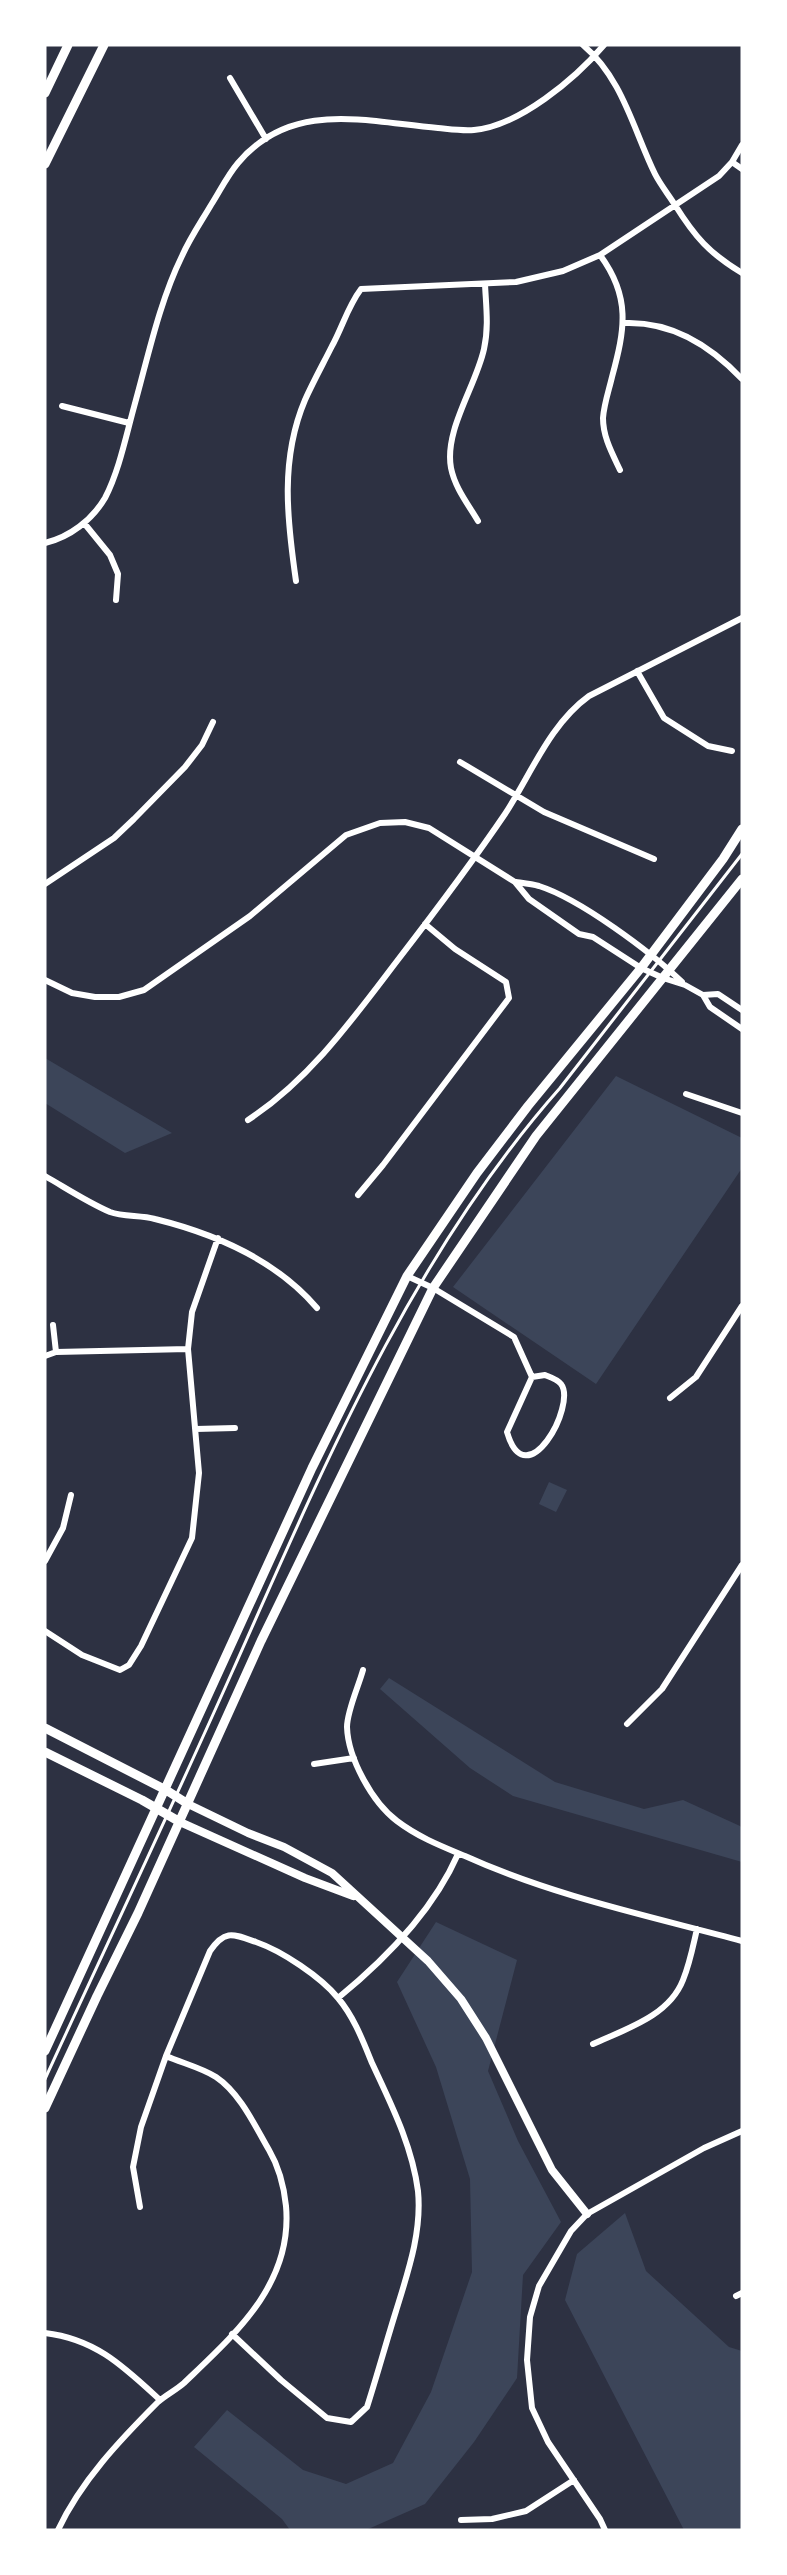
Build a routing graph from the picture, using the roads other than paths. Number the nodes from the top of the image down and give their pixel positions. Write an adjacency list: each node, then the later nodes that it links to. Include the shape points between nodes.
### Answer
1 (68, 45): 7 (main road)
2 (104, 45): 11 (main road)
3 (583, 45): 5 (street)
4 (604, 45): 5 (street)
5 (595, 56): 8 (street, via 533,108 484,128 465,130 333,118 291,126); 13 (street, via 614,81 655,174)
6 (230, 78): 8 (street)
7 (45, 93)
8 (266, 139): 20 (street, via 232,172 182,256)
9 (742, 145): 10 (street)
10 (732, 162): 12 (street); 13 (street, via 719,176)
11 (45, 164)
12 (742, 169)
13 (675, 205): 14 (street); 15 (street, via 705,247)
14 (600, 255): 16 (street, via 548,276); 17 (street, via 620,292)
15 (741, 272)
16 (485, 284): 22 (street, via 488,324 484,348 450,453 456,485); 25 (street, via 361,289 353,300 305,399 293,437 287,509)
17 (624, 323): 18 (street, via 644,322 680,333 717,354); 21 (street, via 603,417 607,441)
18 (742, 379)
19 (62, 406): 20 (street)
20 (129, 423): 23 (street, via 109,488)
21 (620, 470)
22 (478, 521)
23 (84, 523): 24 (street); 26 (street, via 111,555 118,574)
24 (45, 543)
25 (296, 581)
26 (116, 600)
27 (742, 618): 28 (street)
28 (637, 671): 30 (street, via 664,718 708,746); 32 (street, via 574,708)
29 (213, 722): 39 (street, via 185,767 134,819 114,838)
30 (732, 751)
31 (460, 762): 32 (street)
32 (516, 796): 35 (street); 36 (street)
33 (742, 829): 41 (main road)
34 (742, 854): 42 (lane)
35 (476, 857): 38 (street); 40 (street); 45 (street, via 429,828 405,822 368,825 336,841 250,916 144,990 119,997 95,997 72,993)
36 (654, 859)
37 (742, 879): 44 (main road)
38 (516, 882): 41 (street, via 539,886 562,897); 43 (street, via 529,899 560,922 579,934 593,937)
39 (45, 884)
40 (425, 924): 52 (street, via 333,1044 286,1093); 54 (street, via 506,982 508,998)
41 (650, 955): 42 (street); 43 (main road)
42 (660, 962): 43 (lane); 44 (street)
43 (645, 970): 44 (street); 56 (main road, via 528,1106); 57 (lane, via 484,1186)
44 (667, 974): 46 (street); 46 (street); 58 (main road, via 536,1136)
45 (45, 980)
46 (685, 985): 47 (street)
47 (704, 995): 48 (street, via 717,994); 49 (street, via 710,1007)
48 (742, 1010)
49 (742, 1029)
50 (686, 1094): 51 (street)
51 (742, 1113)
52 (248, 1120)
53 (45, 1176): 55 (street, via 111,1212 152,1218)
54 (358, 1195)
55 (218, 1239): 60 (street, via 255,1256 284,1276); 62 (street, via 192,1312)
56 (407, 1276): 57 (street); 79 (main road, via 312,1468)
57 (420, 1282): 58 (street); 80 (lane, via 323,1474)
58 (433, 1288): 65 (street, via 514,1336); 81 (main road, via 261,1641)
59 (742, 1306): 66 (street, via 696,1377)
60 (317, 1308)
61 (53, 1325): 63 (street)
62 (188, 1349): 63 (street); 68 (street)
63 (56, 1352): 64 (street)
64 (45, 1356)
65 (532, 1377): 65 (street, via 507,1432 512,1448 520,1454 535,1454 543,1448 566,1400 561,1383 545,1375)
66 (670, 1398)
67 (235, 1428): 68 (street)
68 (196, 1430): 72 (street, via 198,1473 192,1538 129,1665 120,1670 82,1655)
69 (71, 1495): 70 (street, via 63,1528)
70 (45, 1561)
71 (742, 1565): 74 (street, via 662,1689)
72 (45, 1631)
73 (363, 1670): 77 (street, via 347,1726)
74 (627, 1724)
75 (45, 1728): 79 (main road)
76 (45, 1752): 82 (main road)
77 (354, 1758): 78 (street); 85 (street, via 371,1794 395,1819 421,1837)
78 (314, 1764)
79 (166, 1790): 80 (main road); 82 (main road)
80 (177, 1797): 81 (main road); 83 (lane)
81 (188, 1804): 84 (main road); 86 (street, via 284,1847 332,1874)
82 (157, 1808): 83 (main road); 92 (main road)
83 (169, 1815): 84 (main road); 94 (lane)
84 (180, 1822): 86 (street); 95 (main road)
85 (458, 1854): 87 (street, via 560,1893); 88 (street, via 430,1906)
86 (357, 1898): 88 (street)
87 (697, 1929): 89 (street); 91 (street, via 682,1982 673,1998 652,2017)
88 (402, 1937): 90 (street, via 368,1974); 98 (street, via 461,1999 486,2038 552,2170)
89 (742, 1941)
90 (338, 1998): 93 (street, via 312,1974 261,1944 231,1934 218,1938); 100 (street, via 356,2026 404,2133 418,2193 411,2261 367,2408 351,2422 327,2418)
91 (593, 2044)
92 (45, 2051)
93 (166, 2056): 97 (street, via 135,2152 133,2166); 100 (street, via 215,2077 233,2094 272,2155 285,2192 286,2232 279,2270 266,2294)
94 (45, 2079)
95 (45, 2108)
96 (742, 2131): 98 (street)
97 (140, 2207)
98 (587, 2214): 102 (street, via 571,2230 538,2286 530,2317 527,2360 532,2408 548,2442)
99 (45, 2333): 101 (street, via 106,2353)
100 (232, 2334): 101 (street, via 182,2385)
101 (160, 2400): 104 (street, via 89,2480)
102 (574, 2480): 103 (street, via 526,2511 492,2519); 105 (street)
103 (461, 2520)
104 (58, 2530)
105 (604, 2530)

